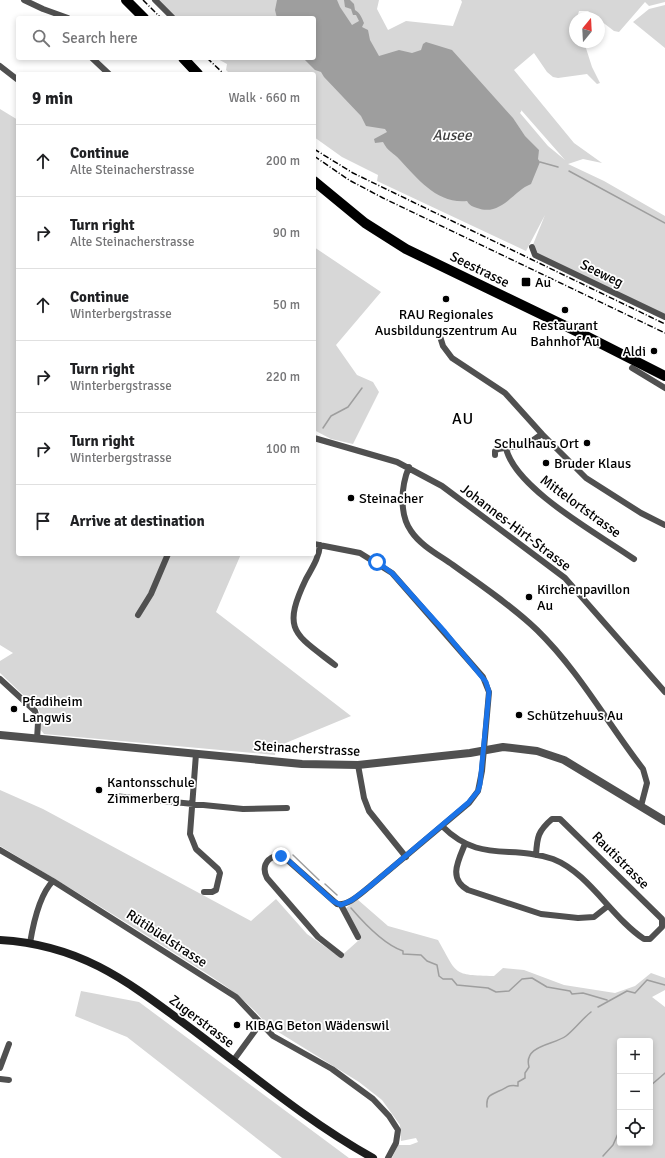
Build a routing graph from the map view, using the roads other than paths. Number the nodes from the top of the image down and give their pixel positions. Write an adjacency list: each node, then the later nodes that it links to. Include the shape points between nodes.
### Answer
1 (24, 0): 4 (street)
2 (126, 0): 5 (main road)
3 (155, 0): 6 (street)
4 (62, 16)
5 (142, 16)
6 (172, 16)
7 (94, 60): 10 (street)
8 (185, 60): 11 (main road)
9 (0, 66): 12 (street)
10 (107, 72)
11 (196, 72)
12 (16, 78)
13 (316, 183): 18 (main road, Seestrasse, via 365,223 401,246)
14 (532, 247): 15 (street, Seeweg, via 535,255)
15 (665, 317)
16 (438, 330): 20 (street, via 452,358 505,393)
17 (632, 368): 19 (street)
18 (665, 376)
19 (665, 388)
20 (542, 434): 22 (street, via 526,445); 25 (street, via 586,478)
21 (316, 439): 24 (street, Johannes-Hirt-Strasse, via 376,454)
22 (506, 448): 23 (street, via 498,449); 28 (street, Mittelortstrasse, via 518,472 532,486 580,523)
23 (495, 454)
24 (409, 467): 32 (street, Johannes-Hirt-Strasse, via 442,486 572,584 654,676); 40 (street, via 405,480 403,507 405,520 412,533 518,613 562,658 643,769 648,783)
25 (665, 525)
26 (317, 544): 30 (street, via 318,556 294,608 294,627 300,638); 35 (street, via 360,553 392,573 484,677 489,692)
27 (167, 556): 29 (street, via 151,594)
28 (634, 559)
29 (138, 615)
30 (335, 665)
31 (0, 679): 34 (street, via 35,711 38,723)
32 (665, 692)
33 (0, 735): 34 (street, Steinacherstrasse)
34 (37, 739): 36 (street, Steinacherstrasse)
35 (483, 750): 37 (street, Steinacherstrasse); 40 (street, Steinacherstrasse, via 512,747 550,755 572,764); 43 (street, via 478,791)
36 (196, 754): 37 (street, Steinacherstrasse, via 302,764); 39 (street)
37 (358, 765): 47 (street, via 369,811)
38 (114, 796): 39 (street)
39 (192, 804): 41 (street, via 244,809); 49 (street, via 190,834 202,856 218,869 220,874 216,890)
40 (641, 806): 42 (street, Steinacherstrasse)
41 (287, 808)
42 (665, 821)
43 (442, 826): 44 (street); 47 (street)
44 (466, 844): 46 (street, via 487,851); 51 (street, via 456,877 460,886 468,890 541,914 594,917)
45 (0, 850): 48 (street, Rütibüelstrasse)
46 (536, 855): 51 (street, Rautistrasse, via 552,859 569,868); 51 (street, Rautistrasse, via 537,838 541,830 552,819 560,819 662,919 663,925 650,939 644,939)
47 (406, 857): 50 (street, via 352,900)
48 (53, 881): 54 (street, via 45,891); 56 (street, Rütibüelstrasse, via 236,997)
49 (204, 892)
50 (341, 905): 52 (street); 55 (street, via 333,901 284,857 273,857 266,864 264,870 267,878 318,937)
51 (608, 906)
52 (358, 937)
53 (0, 940): 54 (main road, Zugerstrasse)
54 (30, 943): 58 (main road, Zugerstrasse, via 77,956 110,972)
55 (341, 955)
56 (260, 1024): 58 (street); 62 (street, Rütibüelstrasse, via 273,1036 332,1069 381,1106 398,1130 396,1143)
57 (10, 1044): 59 (street)
58 (233, 1061): 63 (main road, Zugerstrasse, via 307,1115)
59 (0, 1068)
60 (0, 1079): 61 (street)
61 (8, 1080)
62 (389, 1156)
63 (373, 1158)

